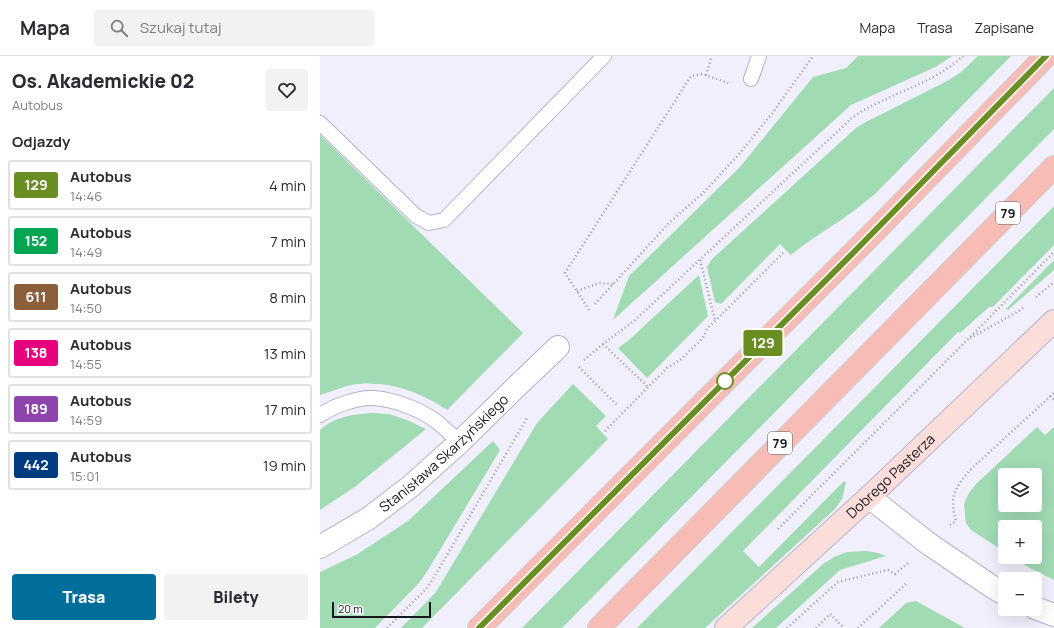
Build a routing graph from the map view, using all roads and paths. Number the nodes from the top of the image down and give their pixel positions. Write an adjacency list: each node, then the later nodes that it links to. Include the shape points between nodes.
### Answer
1 (604, 56): 9 (lane, via 444,220 429,222 416,216)
2 (712, 56): 7 (path)
3 (759, 56): 8 (lane)
4 (813, 56): 15 (path, via 741,152 704,192 669,223)
5 (963, 56): 13 (path, via 935,76 852,118)
6 (1046, 56): 44 (main road)
7 (706, 76): 8 (path, via 740,87); 16 (path, via 690,76 565,273)
8 (751, 79)
9 (320, 123)
10 (1054, 167): 45 (main road, 79)
11 (1054, 252): 24 (path)
12 (783, 253): 21 (path)
13 (700, 260): 21 (path); 22 (path)
14 (1054, 282): 17 (path)
15 (613, 284): 16 (path, via 599,283); 18 (path)
16 (577, 291): 20 (path)
17 (1031, 301)
18 (595, 304)
19 (1025, 306): 24 (path)
20 (589, 310)
21 (715, 320): 27 (path, via 703,338)
22 (634, 321)
23 (1054, 321): 36 (street, Dobrego Pasterza)
24 (966, 340): 38 (path)
25 (603, 344): 27 (path)
26 (558, 347): 31 (path); 34 (street, Stanisława Skarżyńskiego)
27 (648, 387): 33 (path)
28 (1054, 393): 29 (path)
29 (1050, 396): 30 (path); 37 (path, via 962,479 953,495 956,521)
30 (1054, 400)
31 (618, 405)
32 (320, 416): 34 (lane, via 340,404 374,398 415,410 436,422)
33 (605, 431)
34 (460, 442): 39 (street, Stanisława Skarżyńskiego, via 411,486 369,518)
35 (507, 452): 43 (path, via 433,579)
36 (869, 496): 42 (street, via 929,544); 46 (street, Dobrego Pasterza)
37 (950, 525)
38 (778, 529)
39 (320, 547)
40 (905, 565): 47 (path, via 895,574 888,570 838,582)
41 (908, 582): 50 (path)
42 (998, 590)
43 (387, 628)
44 (479, 628)
45 (599, 628)
46 (726, 628)
47 (787, 628)
48 (816, 628): 49 (path, via 830,614)
49 (844, 628)
50 (858, 628)

